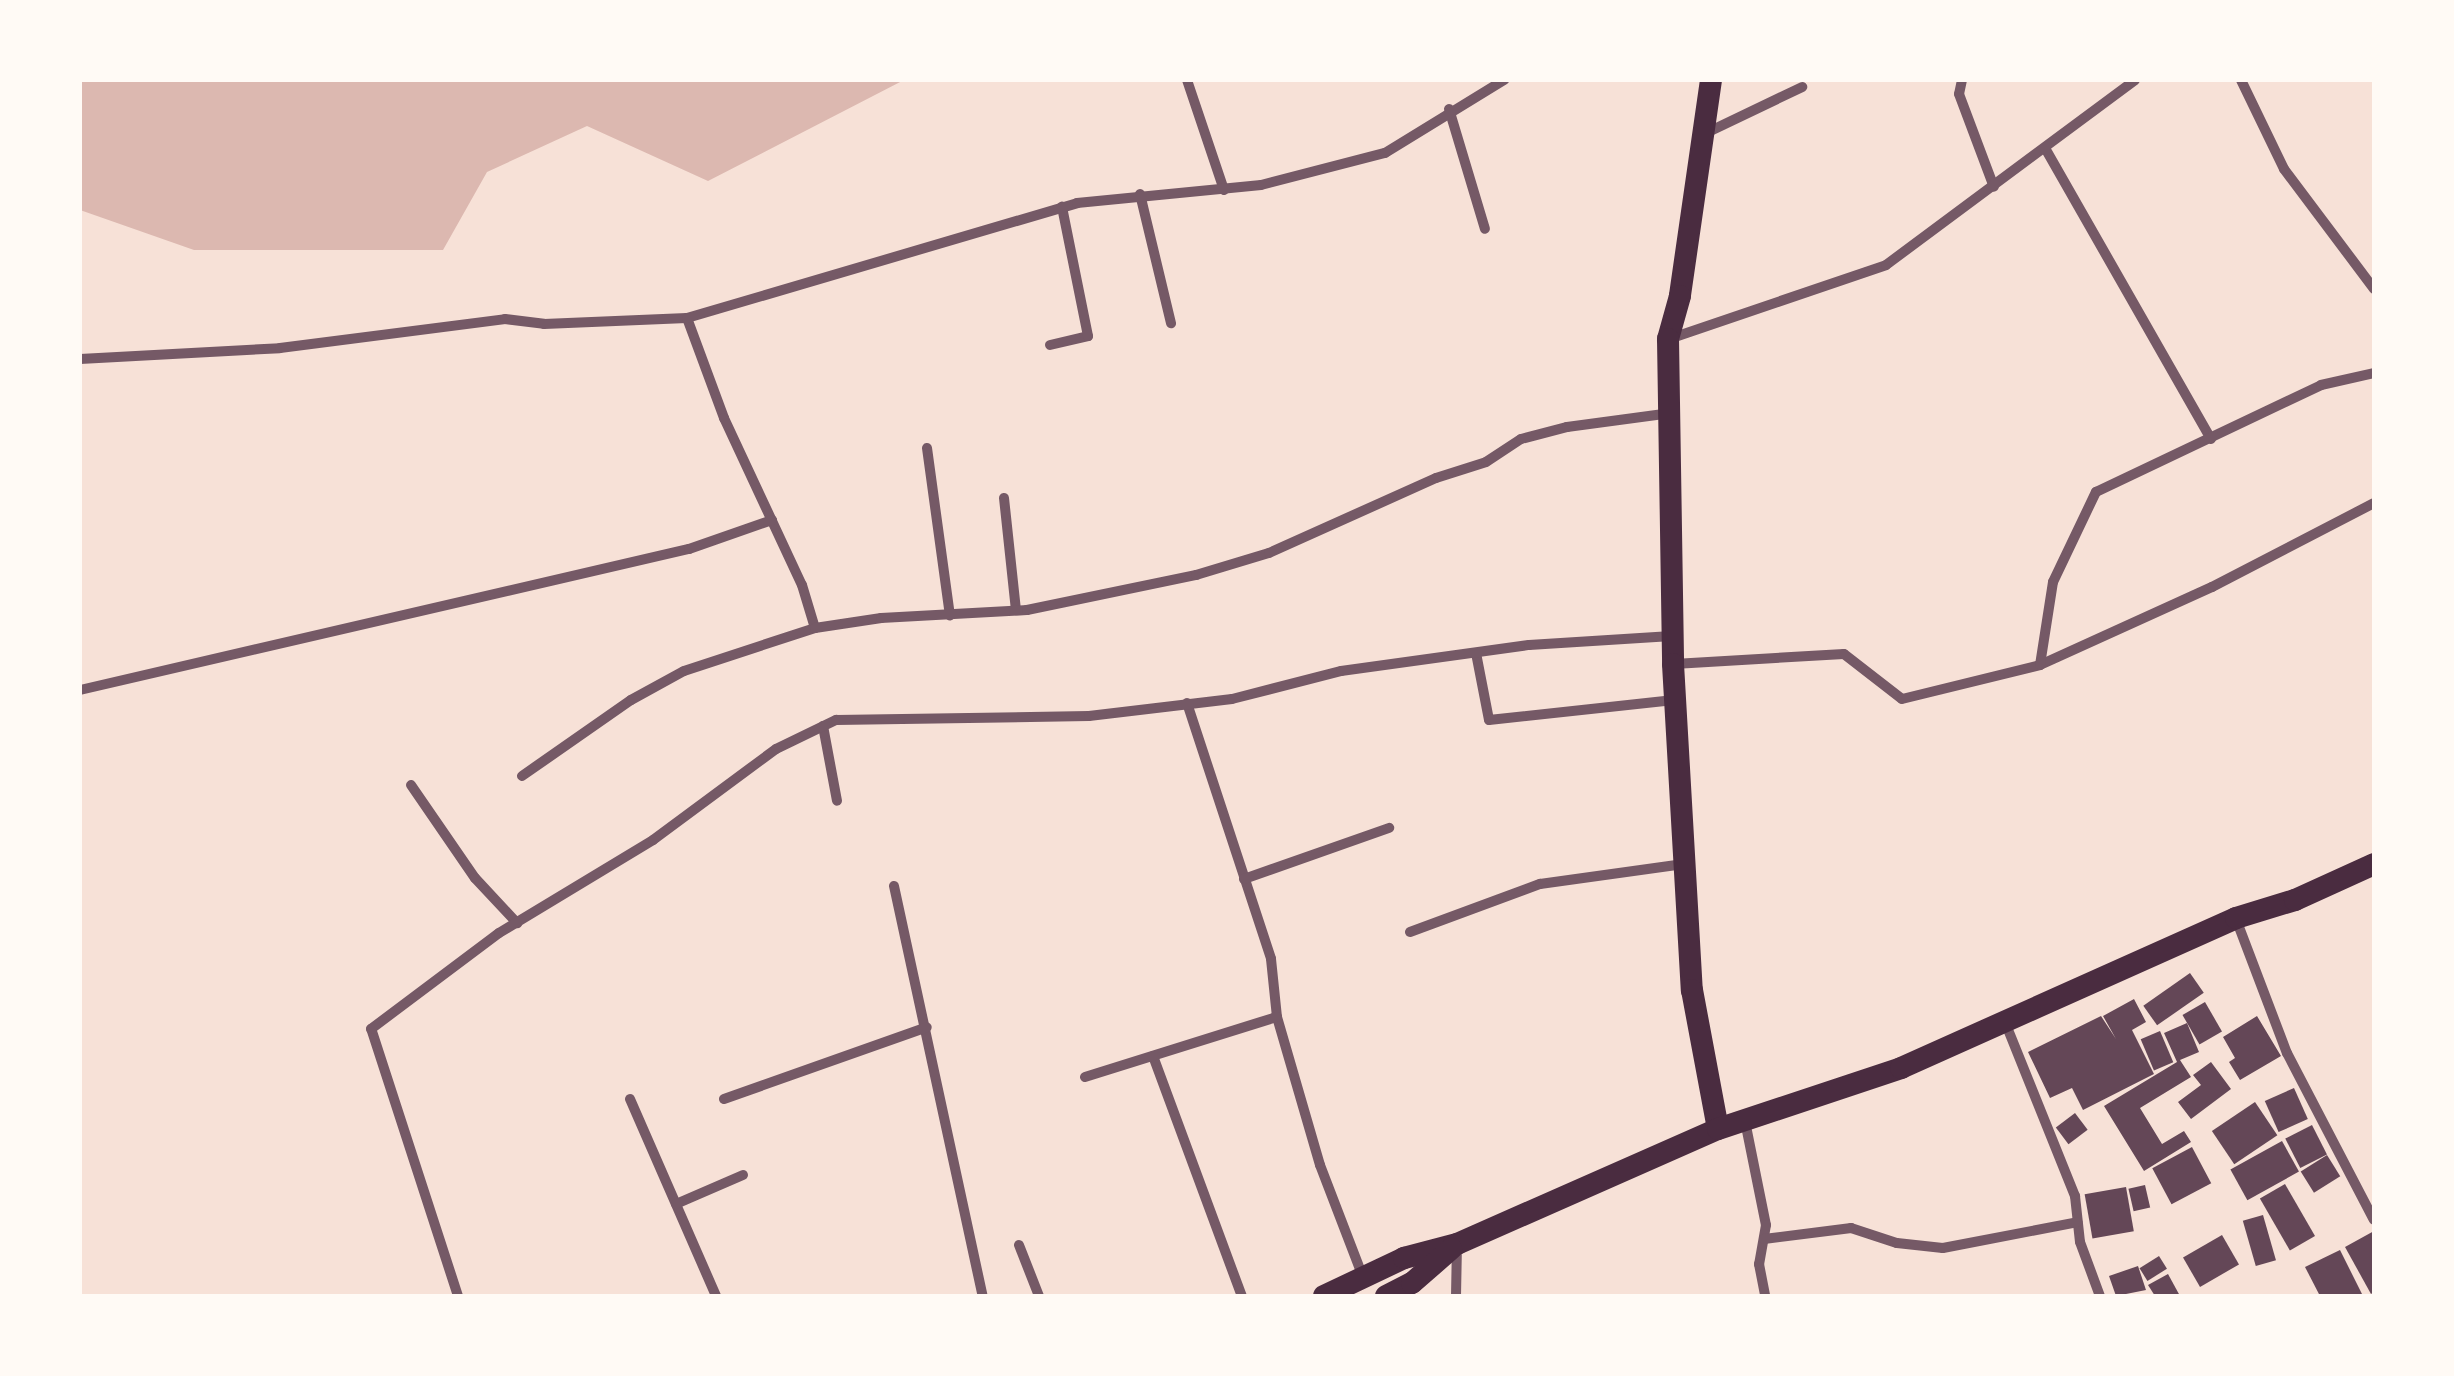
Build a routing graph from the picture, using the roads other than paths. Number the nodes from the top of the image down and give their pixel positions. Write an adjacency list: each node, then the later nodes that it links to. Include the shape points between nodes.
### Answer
1 (1187, 80): 12 (street)
2 (1504, 80): 8 (street)
3 (1711, 80): 9 (main road)
4 (1962, 80): 11 (street, via 1959,94)
5 (2134, 80): 10 (street)
6 (2242, 80): 16 (street, via 2284,169)
7 (1802, 86): 9 (street)
8 (1449, 110): 12 (street, via 1385,153); 15 (street)
9 (1703, 134): 19 (main road)
10 (2045, 148): 11 (street); 24 (street)
11 (1994, 187): 19 (street, via 1886,265)
12 (1224, 190): 13 (street)
13 (1140, 194): 14 (street); 18 (street)
14 (1062, 207): 17 (street); 20 (street, via 1088,336)
15 (1485, 228)
16 (2374, 289)
17 (687, 318): 21 (street, via 544,324 505,319 280,348); 28 (street)
18 (1171, 323)
19 (1668, 339): 23 (main road)
20 (1050, 345)
21 (80, 358)
22 (2374, 372): 24 (street, via 2321,385)
23 (1672, 413): 29 (street, via 1521,439 1486,462 1269,553 1196,575); 32 (main road)
24 (2210, 439): 35 (street, via 2096,492 2052,582)
25 (927, 448): 30 (street)
26 (1004, 498): 29 (street)
27 (2374, 503): 35 (street)
28 (772, 520): 31 (street); 36 (street, via 690,549)
29 (1016, 610): 30 (street)
30 (950, 615): 31 (street)
31 (816, 628): 40 (street, via 684,671)
32 (1673, 636): 33 (street); 34 (main road)
33 (1476, 653): 37 (street, via 1489,720); 38 (street, via 1341,671 1232,699)
34 (1673, 664): 35 (street, via 1844,654 1902,699); 37 (main road)
35 (2040, 665)
36 (80, 690)
37 (1675, 700): 44 (main road)
38 (1187, 703): 39 (street, via 1089,716 836,720); 46 (street)
39 (823, 726): 42 (street); 49 (street, via 776,749 653,840)
40 (522, 776)
41 (412, 786): 49 (street, via 475,878)
42 (837, 801)
43 (1388, 828): 46 (street)
44 (1685, 864): 50 (street, via 1540,884); 59 (main road, via 1692,990)
45 (2374, 864): 48 (main road)
46 (1244, 879): 51 (street, via 1271,959)
47 (894, 886): 53 (street)
48 (2236, 918): 52 (main road); 62 (street, via 2287,1053)
49 (518, 922): 69 (street, via 370,1029)
50 (1410, 932)
51 (1277, 1017): 54 (street); 67 (street, via 1320,1166)
52 (2006, 1022): 58 (main road, via 1901,1068); 63 (street, via 2075,1196)
53 (927, 1027): 57 (street); 71 (street)
54 (1153, 1056): 55 (street); 73 (street)
55 (1086, 1077)
56 (630, 1099): 61 (street)
57 (724, 1100)
58 (1745, 1120): 59 (main road); 64 (street)
59 (1718, 1129): 65 (main road)
60 (743, 1175): 61 (street)
61 (676, 1204): 70 (street)
62 (2374, 1220)
63 (2078, 1222): 64 (street, via 1943,1248 1851,1228); 77 (street)
64 (1764, 1239): 76 (street, via 1759,1264)
65 (1458, 1244): 67 (main road, via 1404,1258); 68 (street); 75 (main road)
66 (1019, 1245): 72 (street)
67 (1363, 1278): 74 (main road)
68 (1460, 1293)
69 (458, 1296)
70 (716, 1296)
71 (983, 1296)
72 (1039, 1296)
73 (1242, 1296)
74 (1324, 1296)
75 (1386, 1296)
76 (1766, 1296)
77 (2100, 1296)

